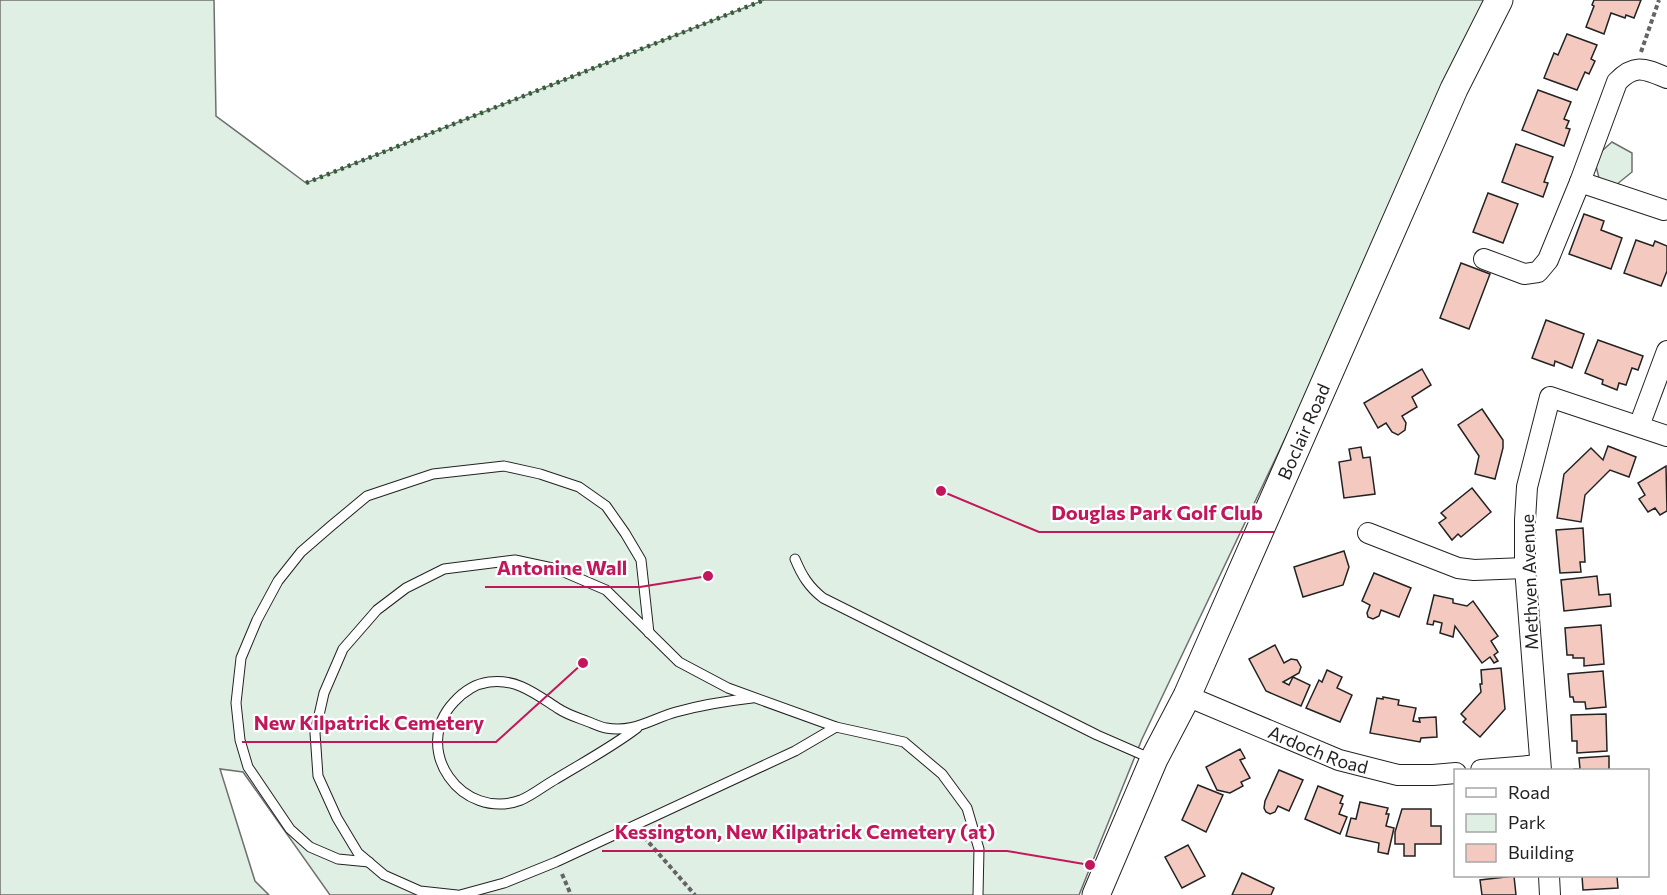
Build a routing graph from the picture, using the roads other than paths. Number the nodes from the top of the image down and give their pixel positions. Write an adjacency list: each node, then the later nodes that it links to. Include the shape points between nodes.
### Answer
1 (1499, 0): 13 (main road, Boclair Road, via 1454,89)
2 (1667, 78): 3 (street, via 1635,69 1617,82)
3 (1580, 182): 4 (street); 5 (street, via 1548,260 1538,272 1524,274)
4 (1666, 208)
5 (1484, 259)
6 (1665, 361): 7 (street)
7 (1640, 426): 8 (street); 11 (street, Methven Avenue, via 1550,397 1527,487)
8 (1667, 436)
9 (1368, 533): 11 (street, via 1458,568)
10 (795, 559): 17 (lane, via 810,588 823,598 1097,735)
11 (1525, 568): 18 (street, Methven Avenue)
12 (649, 633): 14 (lane, via 679,662); 21 (lane, via 606,590 557,569 515,560 444,569 406,588 377,610 343,649 324,693 315,733 318,776 337,818 358,853); 21 (lane, via 641,560 606,506 579,487 504,466 433,474 367,496 301,552 278,581 242,658 236,703 248,767 290,829 310,847 338,859)
13 (1187, 696): 17 (main road, Boclair Road); 20 (street, Ardoch Road, via 1339,760 1398,775)
14 (754, 698): 15 (lane); 16 (lane, via 674,713)
15 (836, 727): 23 (lane, via 795,751 556,862 504,884); 24 (lane, via 904,742 942,774 967,808 979,849)
16 (637, 728): 16 (lane, via 605,728 561,710 512,682 489,682 465,690 447,710 437,733 439,757 447,777 482,802 521,800)
17 (1154, 759): 25 (main road, Boclair Road)
18 (1541, 768): 19 (street)
19 (1521, 769)
20 (1454, 773)
21 (369, 862): 23 (lane, via 384,875 420,891)
22 (1549, 877): 26 (street)
23 (458, 895)
24 (978, 895)
25 (1096, 895)
26 (1550, 895)

